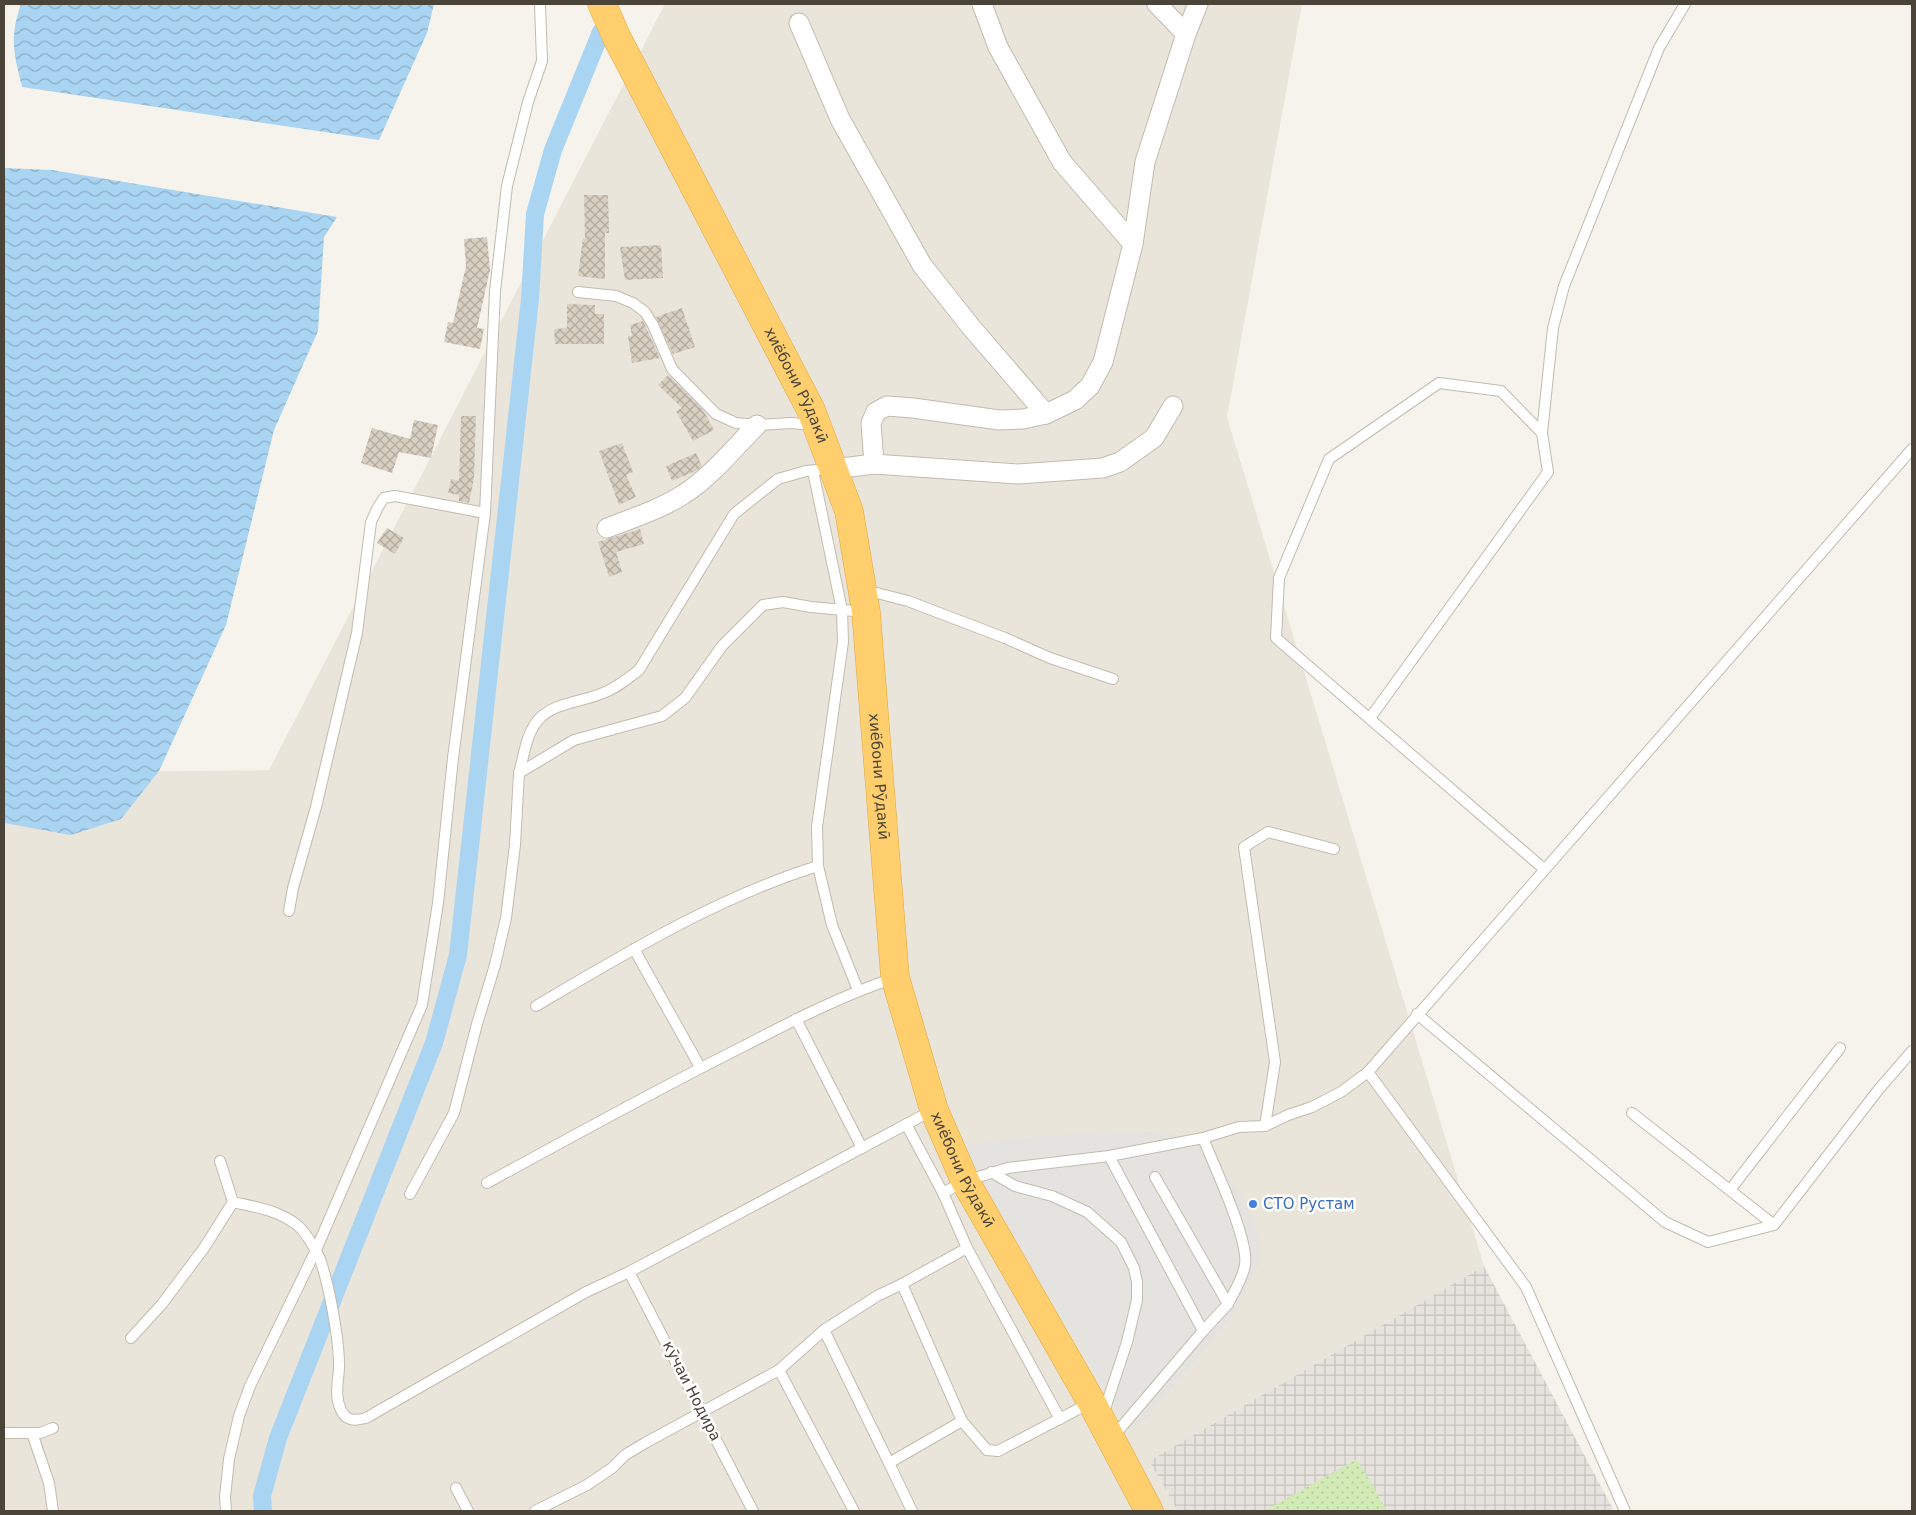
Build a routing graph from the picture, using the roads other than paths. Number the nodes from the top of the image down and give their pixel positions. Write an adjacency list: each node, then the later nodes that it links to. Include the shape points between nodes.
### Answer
1 (540, 4): 19 (lane, via 542,61 507,186 495,291)
2 (602, 4): 14 (highway, хиёбони Рӯдакӣ)
3 (982, 4): 9 (street, via 998,47 1062,162)
4 (1157, 4): 8 (street)
5 (1198, 4): 8 (street)
6 (1685, 4): 15 (lane, via 1659,48 1564,286 1553,328)
7 (799, 23): 12 (street, via 840,119 922,265)
8 (1186, 34): 9 (street, via 1145,162)
9 (1133, 244): 12 (street, via 1103,362 1090,386 1075,400)
10 (578, 292): 13 (lane, via 616,296 633,303 645,312 653,325 672,369 716,414 736,423)
11 (1173, 406): 17 (street, via 1154,438 1120,462 1103,468 1018,474)
12 (1046, 414): 17 (street, via 999,420 887,406 876,412 870,422)
13 (757, 425): 14 (lane); 20 (street, via 686,493)
14 (817, 425): 18 (highway, хиёбони Рӯдакӣ)
15 (1542, 433): 23 (lane, via 1548,472); 23 (lane, via 1501,391 1439,383 1329,458 1279,578 1276,638)
16 (1912, 449): 27 (lane)
17 (874, 464): 18 (street)
18 (824, 470): 21 (highway, хиёбони Рӯдакӣ, via 849,511); 24 (lane, via 778,479 734,514 639,670 618,687 553,708 539,719 529,735)
19 (485, 513): 28 (lane, via 395,496 384,498 378,507 371,522 357,633); 56 (lane, via 438,903 422,1005)
20 (607, 528)
21 (857, 604): 22 (lane, via 908,602); 24 (lane, via 783,602 763,605 722,646 685,698 662,716 574,740); 26 (lane, via 843,642 816,827); 30 (highway, хиёбони Рӯдакӣ)
22 (1113, 679)
23 (1370, 718): 27 (lane)
24 (519, 773): 52 (lane, via 506,918 495,965 454,1113)
25 (1334, 849): 42 (lane, via 1268,832 1244,847 1275,1062)
26 (818, 866): 29 (lane, via 780,878); 31 (lane, via 832,925)
27 (1544, 869): 33 (lane)
28 (289, 911)
29 (634, 949): 32 (lane); 37 (lane)
30 (895, 977): 31 (lane); 39 (highway, хиёбони Рӯдакӣ)
31 (858, 990): 34 (lane)
32 (536, 1006)
33 (1417, 1014): 38 (lane); 54 (lane, via 1665,1222 1708,1242)
34 (796, 1019): 37 (lane); 44 (lane)
35 (1840, 1048): 51 (lane)
36 (1912, 1051): 54 (lane)
37 (700, 1067): 49 (lane)
38 (1368, 1072): 42 (lane, via 1334,1096); 81 (lane, via 1526,1287)
39 (934, 1110): 41 (lane); 50 (highway, хиёбони Рӯдакӣ)
40 (1632, 1113): 51 (lane)
41 (906, 1124): 44 (lane); 50 (lane)
42 (1264, 1126): 43 (lane, via 1239,1127)
43 (1204, 1138): 45 (lane); 59 (lane, via 1246,1254 1245,1267)
44 (862, 1148): 57 (lane)
45 (1109, 1156): 47 (lane); 61 (lane)
46 (220, 1161): 53 (lane)
47 (991, 1172): 50 (lane); 67 (lane, via 1016,1186 1052,1196 1087,1212 1121,1242 1134,1268 1137,1300)
48 (1155, 1177): 59 (lane)
49 (487, 1183)
50 (954, 1187): 55 (lane); 67 (highway, хиёбони Рӯдакӣ)
51 (1730, 1190): 54 (lane)
52 (410, 1194)
53 (233, 1202): 56 (lane, via 270,1210 285,1217 298,1226); 62 (lane, via 204,1248 162,1304)
54 (1774, 1224)
55 (966, 1248): 58 (lane); 65 (lane)
56 (318, 1255): 57 (lane, via 340,1362 336,1399 346,1418 355,1421 366,1418 586,1292); 74 (lane, via 244,1401 229,1459)
57 (629, 1272): 64 (lane, кӯчаи Нодира)
58 (902, 1284): 60 (lane); 66 (lane)
59 (1228, 1304): 61 (lane)
60 (824, 1330): 63 (lane); 71 (lane)
61 (1203, 1331): 67 (lane)
62 (131, 1338)
63 (779, 1370): 64 (lane); 78 (lane)
64 (703, 1413): 76 (lane, via 625,1455 587,1485); 77 (lane, кӯчаи Нодира)
65 (1060, 1419): 66 (lane, via 998,1451 987,1450); 67 (lane)
66 (962, 1421): 71 (lane)
67 (1102, 1421): 80 (highway, хиёбони Рӯдакӣ)
68 (54, 1428): 70 (lane)
69 (4, 1433): 70 (lane)
70 (32, 1433): 73 (lane, via 49,1483)
71 (889, 1463): 79 (lane)
72 (456, 1488): 75 (lane)
73 (53, 1511)
74 (226, 1511)
75 (468, 1511)
76 (535, 1511)
77 (753, 1511)
78 (854, 1511)
79 (912, 1511)
80 (1149, 1511)
81 (1625, 1511)

